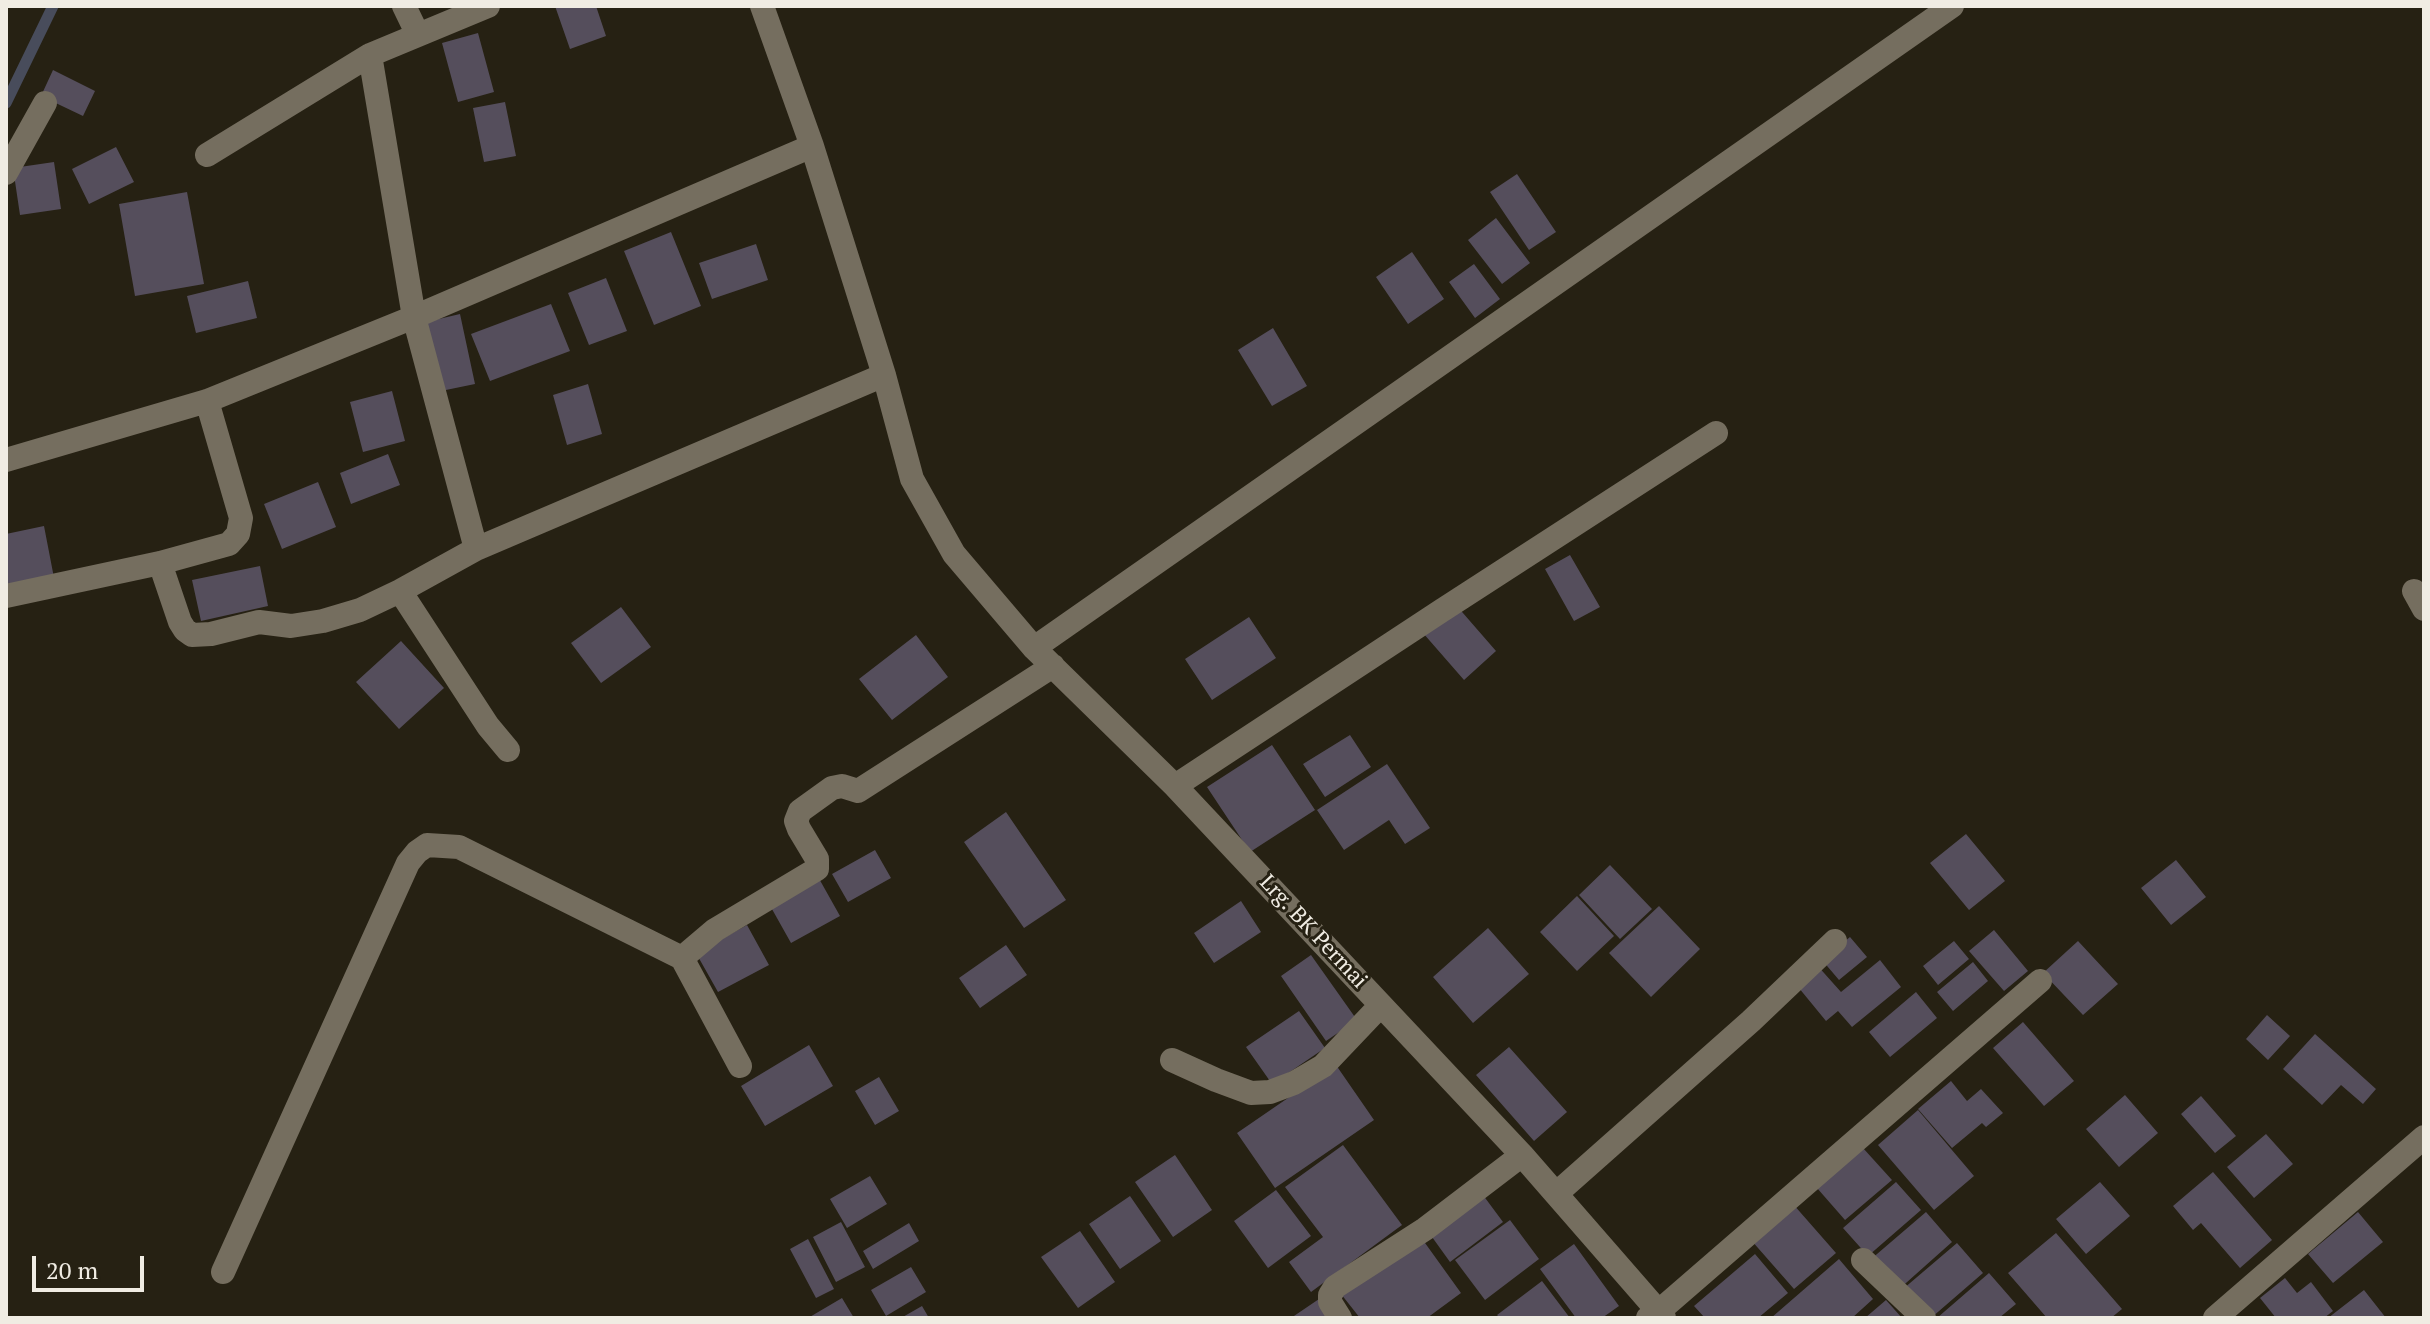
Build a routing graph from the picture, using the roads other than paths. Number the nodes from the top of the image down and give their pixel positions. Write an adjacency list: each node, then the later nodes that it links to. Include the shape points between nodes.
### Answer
1 (404, 6): 5 (street)
2 (488, 6): 5 (street)
3 (762, 6): 8 (street, Lrg. BK Permai)
4 (1952, 6): 20 (street)
5 (418, 35): 6 (street)
6 (370, 55): 9 (street); 11 (street)
7 (45, 103): 10 (street)
8 (812, 146): 11 (street); 12 (street, Lrg. BK Permai)
9 (207, 155)
10 (6, 173)
11 (414, 317): 13 (street); 16 (street)
12 (884, 375): 16 (street); 20 (street, Lrg. BK Permai, via 912,479 954,554)
13 (207, 401): 15 (street); 17 (street, via 241,518 238,534 229,544)
14 (1716, 433): 23 (street)
15 (6, 460)
16 (476, 549): 18 (street)
17 (160, 563): 18 (street, via 180,622 192,635 259,622 291,626 323,621); 19 (street)
18 (400, 591): 22 (street)
19 (6, 596)
20 (1034, 648): 21 (street, Lrg. BK Permai)
21 (1053, 666): 23 (street, Lrg. BK Permai); 25 (street, via 858,791 832,788 800,811 796,821 817,859 817,869 715,930)
22 (508, 750)
23 (1175, 786): 27 (street, Lrg. BK Permai)
24 (1835, 941): 32 (street)
25 (682, 958): 29 (street); 34 (street, via 459,847 427,845 408,863)
26 (2040, 981): 36 (street)
27 (1381, 1005): 28 (street, via 1323,1066 1270,1092 1251,1093); 31 (street, Lrg. BK Permai)
28 (1172, 1060)
29 (740, 1066)
30 (2421, 1139): 35 (street)
31 (1522, 1155): 32 (street, Lrg. BK Permai); 37 (street, via 1425,1229 1335,1287 1330,1302)
32 (1557, 1193): 36 (street, Lrg. BK Permai)
33 (1863, 1260): 38 (street)
34 (223, 1272)
35 (2241, 1310): 39 (street)
36 (1656, 1316)
37 (1340, 1318)
38 (1924, 1318)
39 (2215, 1318)

